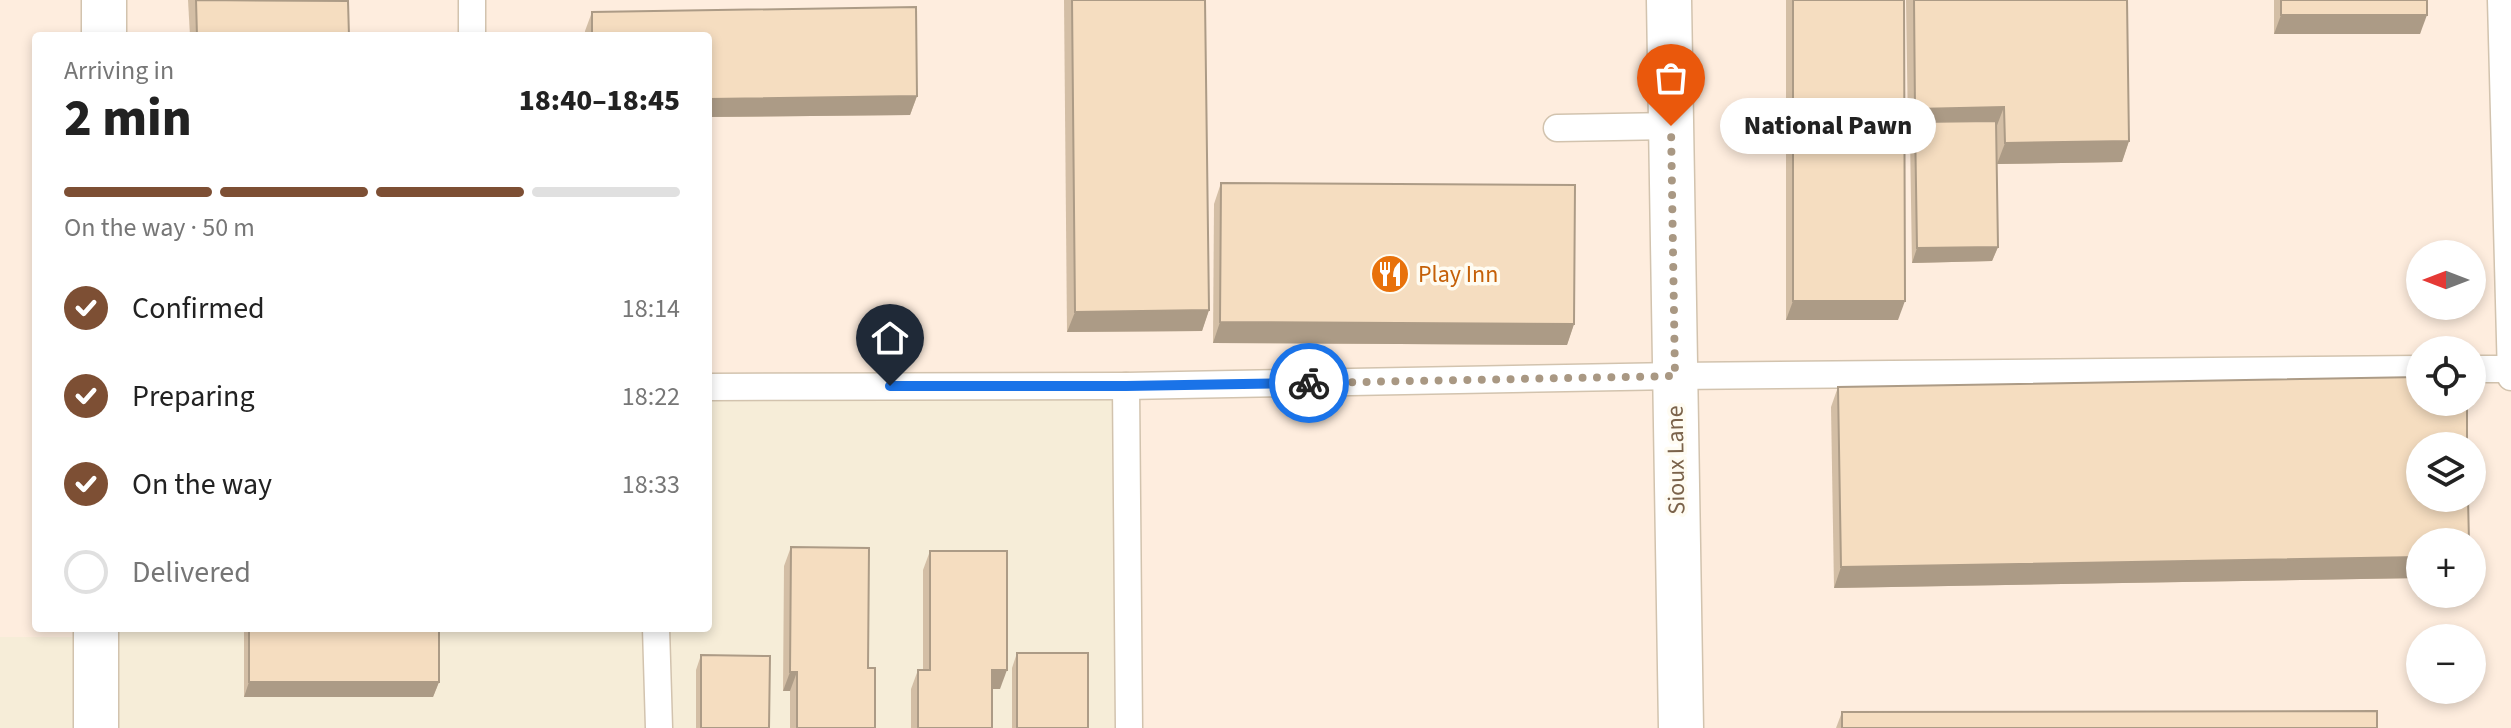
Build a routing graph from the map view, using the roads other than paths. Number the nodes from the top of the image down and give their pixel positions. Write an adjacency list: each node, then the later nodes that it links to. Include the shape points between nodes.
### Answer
1 (104, 0): 5 (street)
2 (472, 0): 6 (lane)
3 (1669, 0): 7 (street, Sioux Lane)
4 (2501, 0): 11 (lane)
5 (104, 32)
6 (472, 32)
7 (1671, 126): 8 (lane); 12 (street, Sioux Lane)
8 (1557, 128)
9 (2406, 369): 12 (lane)
10 (2486, 369): 11 (lane)
11 (2511, 369): 13 (lane)
12 (1675, 376): 14 (lane); 21 (street, Sioux Lane)
13 (2511, 377)
14 (1126, 386): 15 (lane); 20 (lane)
15 (712, 387)
16 (96, 632): 18 (street)
17 (656, 632): 19 (lane)
18 (96, 728)
19 (659, 728)
20 (1129, 728)
21 (1681, 728)

